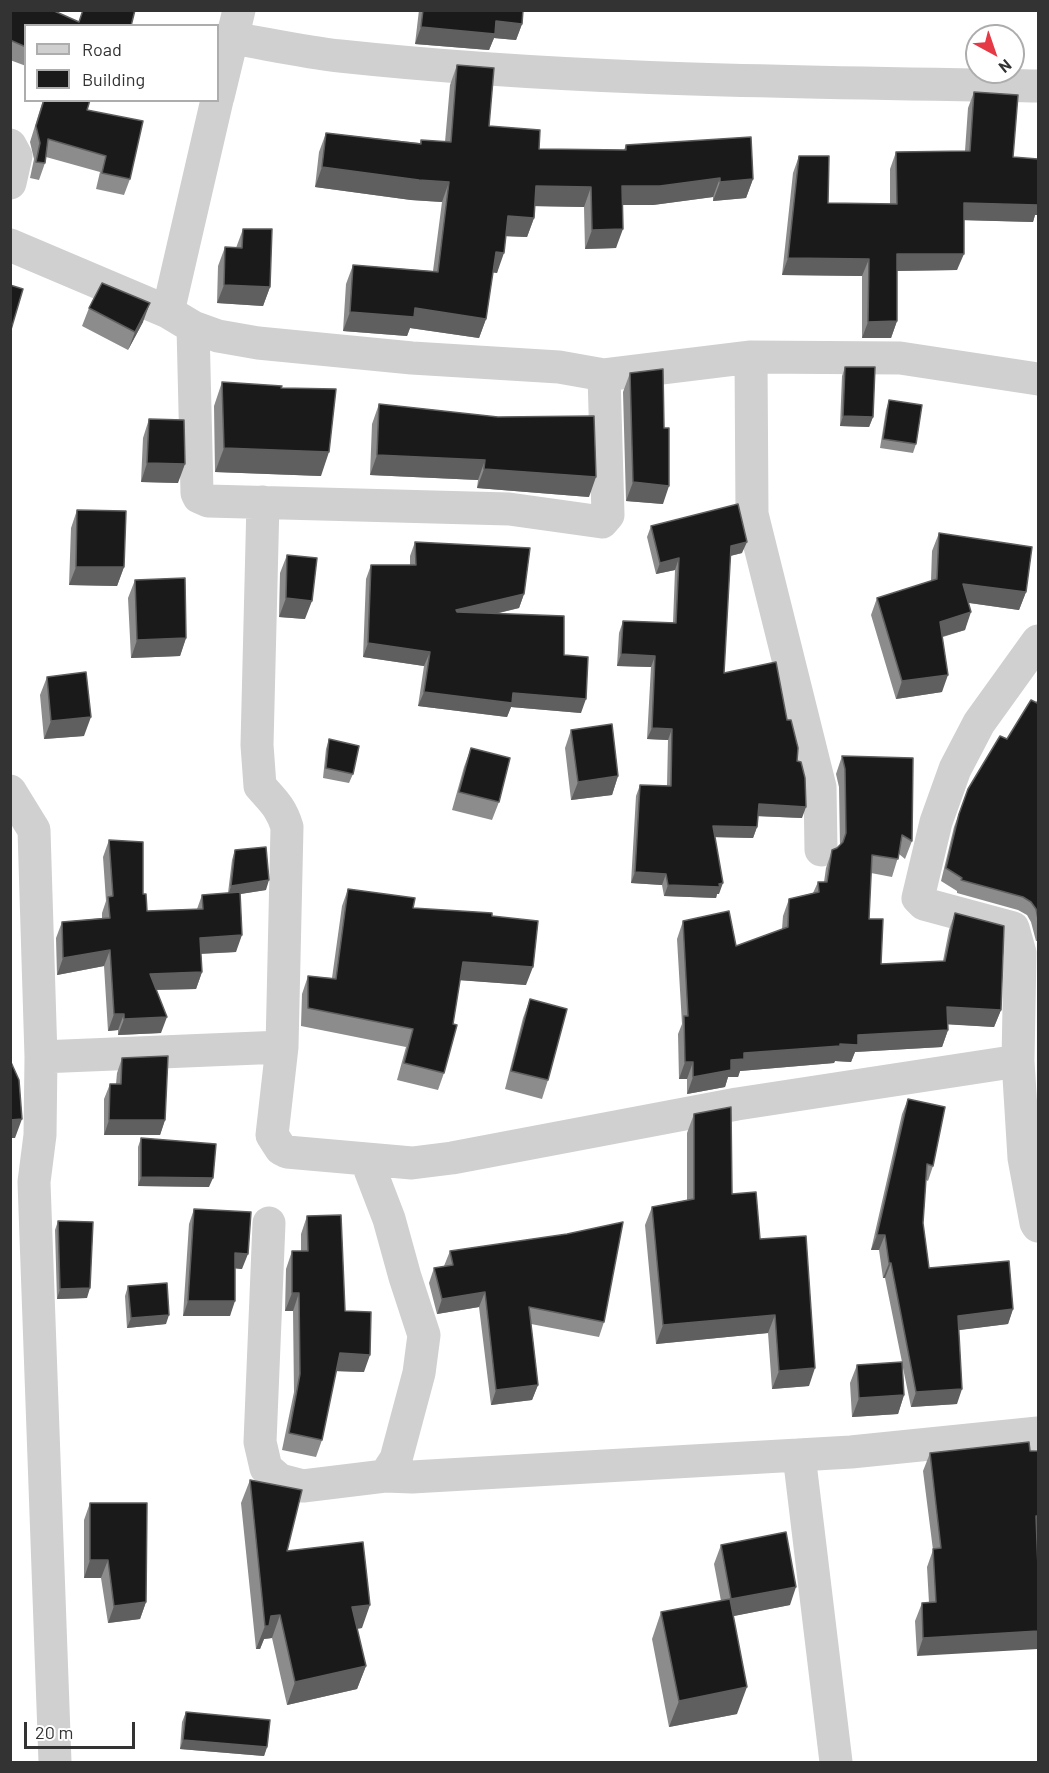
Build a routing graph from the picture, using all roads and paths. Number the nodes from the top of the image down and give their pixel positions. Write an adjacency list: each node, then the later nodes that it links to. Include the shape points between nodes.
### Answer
1 (236, 24): 2 (street, via 337,55 481,67 700,80); 3 (street)
2 (1038, 86)
3 (219, 91)
4 (216, 102): 8 (street)
5 (10, 145): 6 (street, via 16,156)
6 (10, 183)
7 (10, 245): 8 (street)
8 (180, 320): 10 (street, via 218,336 258,343 559,367); 12 (street, via 197,493 208,501)
9 (751, 357): 10 (street); 11 (street, via 900,358); 15 (street, via 752,514 820,787)
10 (604, 375): 12 (street, via 608,515 602,522 509,509)
11 (1038, 379)
12 (263, 502): 16 (street, via 257,745 260,786 283,813 287,827)
13 (1038, 641): 18 (street, via 979,723 955,769 936,822 918,898 924,904 1013,928 1020,953)
14 (10, 791): 17 (street, via 34,830)
15 (821, 850)
16 (282, 1047): 17 (street); 19 (street, via 272,1135 275,1142 287,1152)
17 (41, 1057): 25 (street, via 40,1135 34,1182)
18 (1018, 1061): 19 (street, via 737,1104 452,1158 412,1163); 21 (street, via 1024,1158)
19 (366, 1159): 24 (street, via 389,1219 424,1335 420,1373 396,1460)
20 (269, 1223): 24 (street, via 260,1442 266,1468 280,1480 303,1486)
21 (1038, 1226)
22 (1038, 1433): 23 (street)
23 (798, 1455): 24 (street); 26 (street)
24 (385, 1476)
25 (55, 1762)
26 (836, 1762)

